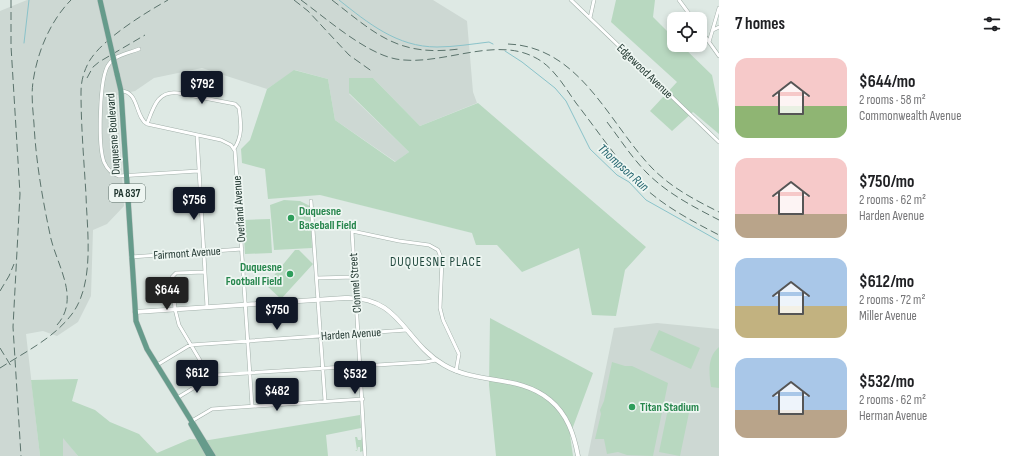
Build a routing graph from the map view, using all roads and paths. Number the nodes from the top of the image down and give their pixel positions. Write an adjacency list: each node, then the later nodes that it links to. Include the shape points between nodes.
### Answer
1 (100, 0): 14 (main road, Duquesne Boulevard / PA 837, bridge)
2 (571, 0): 7 (street, Edgewood Avenue)
3 (594, 0): 7 (street)
4 (679, 0): 6 (street)
5 (719, 8): 9 (street)
6 (688, 12)
7 (590, 18): 17 (street, Edgewood Avenue)
8 (719, 27): 9 (street)
9 (713, 30): 11 (street)
10 (707, 38): 11 (street)
11 (710, 42): 13 (street)
12 (139, 49): 20 (street, via 111,61 103,79 100,125 103,156 110,171 118,176)
13 (719, 56)
14 (121, 91): 15 (street, via 134,100 140,117); 20 (main road, Duquesne Boulevard / PA 837)
15 (147, 124): 16 (street); 18 (street, via 157,100 169,93 235,104 239,108 241,129 240,140)
16 (197, 135): 18 (street, via 224,141); 19 (street)
17 (719, 142)
18 (234, 149): 22 (street, Overland Avenue)
19 (198, 171): 20 (street); 23 (street)
20 (126, 176): 24 (main road, Duquesne Boulevard / PA 837)
21 (311, 200): 27 (street)
22 (242, 249): 23 (street, Fairmont Avenue); 30 (street, Overland Avenue)
23 (203, 252): 24 (street, Fairmont Avenue); 25 (street)
24 (131, 257): 33 (main road, Duquesne Boulevard / PA 837)
25 (204, 272): 31 (street); 32 (street, via 173,274)
26 (355, 277): 27 (street); 28 (street, Clonmel Street); 43 (street, Clonmel Street, via 352,231 435,247 440,253 442,264 440,308 459,354)
27 (317, 278): 29 (street)
28 (356, 298): 29 (street); 34 (street, via 385,306); 35 (street, Clonmel Street)
29 (318, 300): 30 (street); 36 (street)
30 (245, 304): 31 (street); 37 (street, Overland Avenue)
31 (207, 307): 32 (street)
32 (175, 309): 33 (street); 38 (street, via 179,325)
33 (135, 312): 40 (main road, Duquesne Boulevard / PA 837, via 140,334)
34 (407, 330): 35 (street, Harden Avenue); 39 (street)
35 (359, 334): 36 (street, Harden Avenue); 41 (street, Clonmel Street)
36 (321, 336): 37 (street, Harden Avenue); 42 (street)
37 (247, 340): 38 (street, Harden Avenue); 44 (street, Overland Avenue)
38 (190, 345): 40 (street, Harden Avenue); 45 (street)
39 (436, 360): 41 (street); 43 (street)
40 (157, 365): 46 (main road, Duquesne Boulevard / PA 837)
41 (361, 366): 42 (street); 47 (street, Clonmel Street)
42 (323, 369): 44 (street); 48 (street)
43 (456, 371): 55 (street, via 478,378 519,384 545,396 557,406 568,422)
44 (250, 373): 45 (street); 49 (street, Overland Avenue)
45 (210, 377): 46 (street)
46 (176, 398): 50 (main road, Duquesne Boulevard / PA 837)
47 (363, 399): 48 (street); 54 (street, Clonmel Street)
48 (325, 401): 49 (street)
49 (252, 406): 50 (street, via 212,409)
50 (190, 422): 51 (main road, Duquesne Boulevard / PA 837)
51 (198, 434): 52 (main road, Duquesne Boulevard / PA 837); 53 (main road, Duquesne Boulevard / PA 837)
52 (209, 456)
53 (213, 456)
54 (365, 456)
55 (578, 456)

